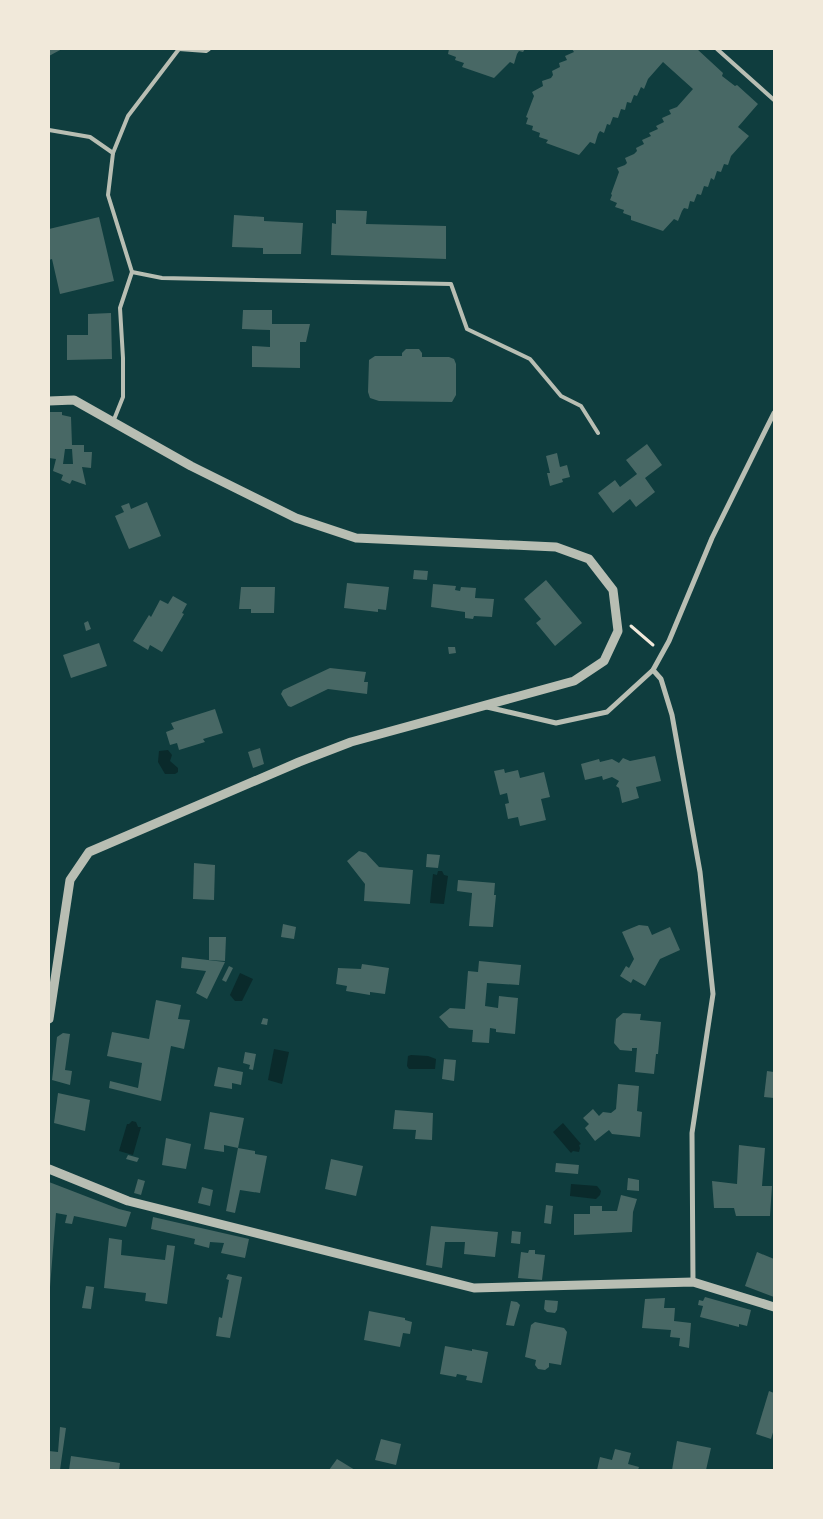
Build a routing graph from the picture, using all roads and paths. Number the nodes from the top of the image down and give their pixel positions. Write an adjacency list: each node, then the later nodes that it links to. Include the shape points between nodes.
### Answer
1 (179, 49): 2 (lane); 6 (lane, via 128,116)
2 (209, 49)
3 (717, 49): 4 (lane)
4 (774, 100)
5 (49, 130): 6 (lane, via 90,137)
6 (113, 153): 7 (lane, via 108,195)
7 (132, 272): 10 (lane, via 120,308 123,396); 11 (lane, via 162,278 452,284 467,329 530,359 561,396 580,406)
8 (49, 401): 10 (street, via 74,400)
9 (774, 413): 13 (street, via 712,538)
10 (113, 422): 12 (street, via 191,466 296,518 356,538 556,547 589,559 613,590)
11 (598, 434)
12 (616, 612): 13 (path); 15 (street, via 618,631 604,661 574,681)
13 (662, 654): 14 (street)
14 (653, 670): 15 (street, via 607,712 590,716 556,723); 18 (street, via 661,679 672,715 700,872 713,994 692,1133)
15 (485, 706): 16 (street, via 342,746 89,852 70,880)
16 (49, 1019)
17 (49, 1169): 18 (street, via 128,1201 474,1288)
18 (693, 1282): 19 (street)
19 (774, 1307)

